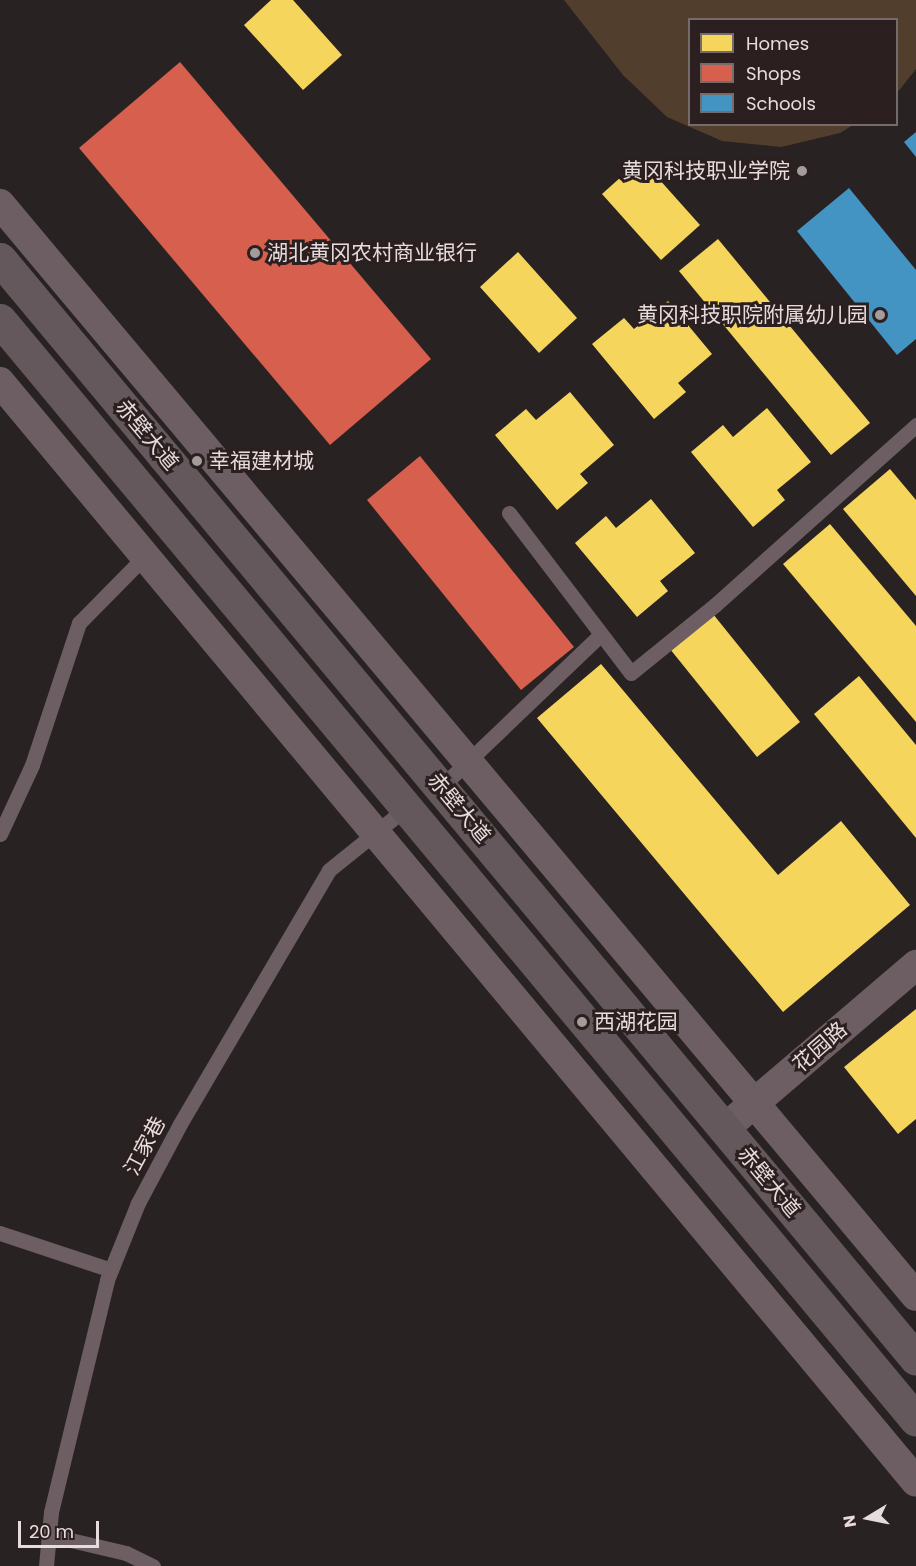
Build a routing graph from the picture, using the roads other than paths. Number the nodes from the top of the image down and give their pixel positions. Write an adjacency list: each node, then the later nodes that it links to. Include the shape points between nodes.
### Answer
1 (0, 204): 10 (street)
2 (0, 259): 11 (main road, 赤壁大道)
3 (0, 320): 4 (main road, 赤壁大道)
4 (11, 356): 12 (main road, 赤壁大道)
5 (0, 382): 8 (street)
6 (916, 425): 9 (lane, via 715,605 631,673)
7 (509, 513): 9 (lane)
8 (145, 556): 13 (street); 14 (lane, via 79,623 32,765)
9 (601, 633): 10 (lane)
10 (468, 762): 11 (lane); 16 (street)
11 (441, 787): 17 (main road, 赤壁大道)
12 (406, 808): 13 (lane, 江家巷); 22 (main road, 赤壁大道)
13 (376, 833): 19 (lane, 江家巷, via 329,870 180,1124 138,1203); 23 (street)
14 (0, 834)
15 (916, 965): 16 (street, 花园路)
16 (754, 1103): 17 (street, 花园路); 20 (street)
17 (724, 1128): 21 (main road, 赤壁大道)
18 (0, 1233): 19 (lane)
19 (111, 1270): 24 (lane, 江家巷, via 64,1454)
20 (916, 1296)
21 (916, 1359)
22 (916, 1420)
23 (916, 1482)
24 (49, 1535): 25 (lane, 江家巷); 26 (lane, via 126,1553)
25 (46, 1566)
26 (153, 1566)

